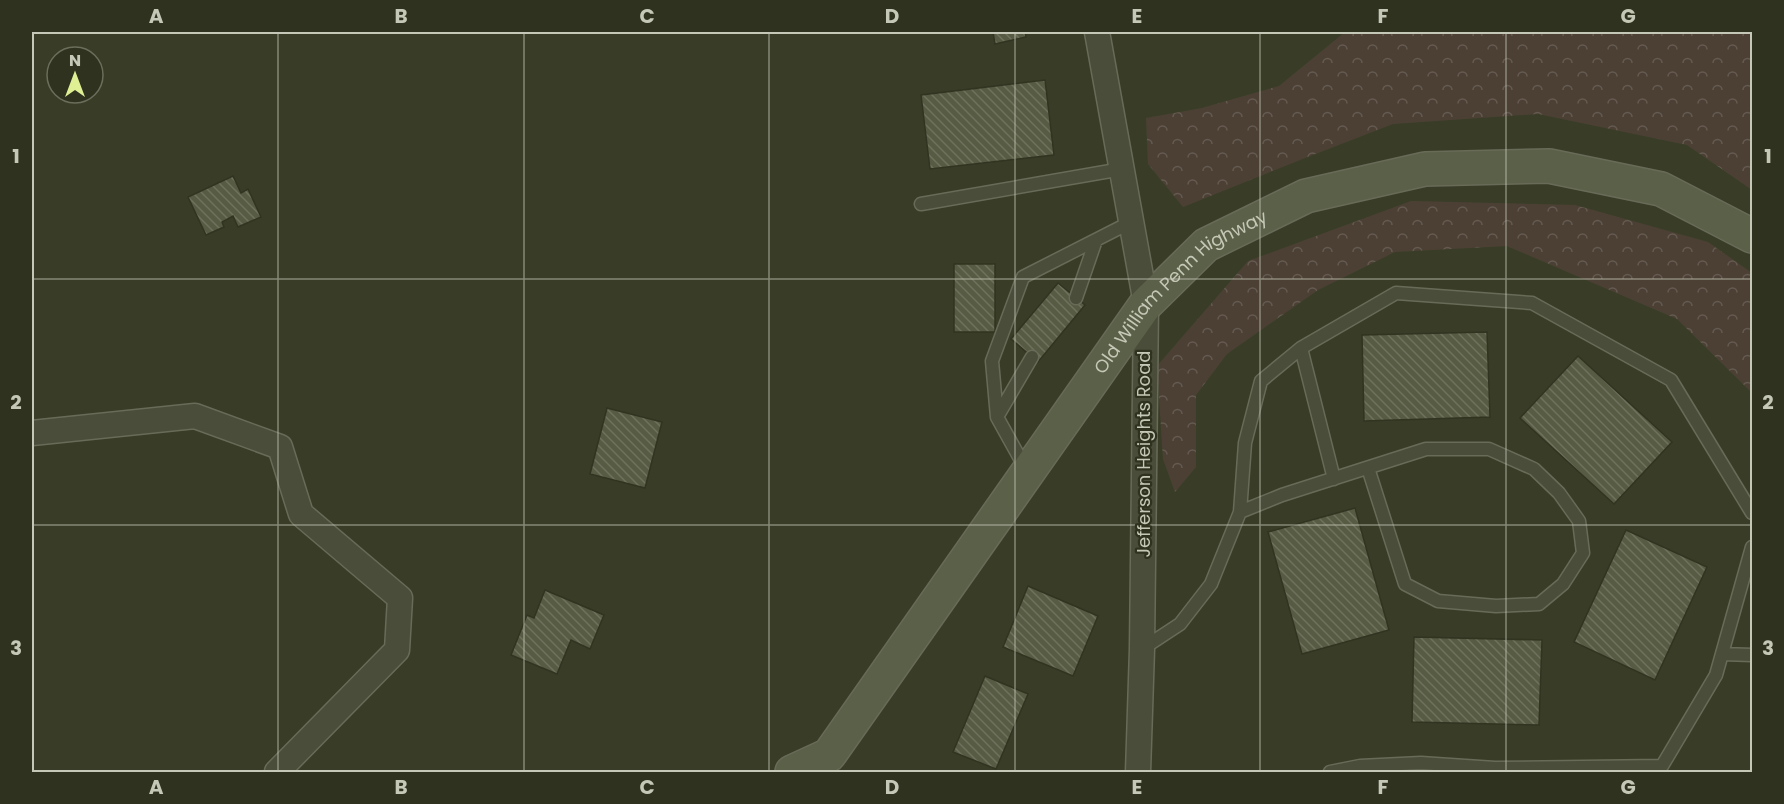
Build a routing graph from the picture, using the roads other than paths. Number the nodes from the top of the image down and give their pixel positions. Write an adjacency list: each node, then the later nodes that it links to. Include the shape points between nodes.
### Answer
1 (1097, 32): 2 (street, Jefferson Heights Road)
2 (1122, 170): 3 (lane); 4 (street, Jefferson Heights Road)
3 (921, 204)
4 (1131, 222): 6 (lane); 8 (street, Jefferson Heights Road)
5 (1752, 236): 8 (main road, Old William Penn Highway, via 1661,189 1549,166 1425,170 1306,196 1206,245)
6 (1096, 240): 7 (lane); 11 (lane, via 1023,277 992,361)
7 (1076, 298)
8 (1146, 304): 14 (main road, Old William Penn Highway); 19 (street, Jefferson Heights Road)
9 (1301, 348): 15 (lane); 16 (lane, via 1262,381 1245,443); 17 (lane, via 1396,293 1532,303 1671,380)
10 (1032, 357): 11 (lane)
11 (997, 417): 14 (lane)
12 (32, 433): 23 (street, via 195,416 280,447 301,514 400,598 397,650)
13 (1368, 468): 13 (lane, via 1426,449 1489,449 1534,469 1559,493 1579,521 1583,554 1563,584 1539,604 1496,606 1438,601 1405,584); 15 (lane)
14 (1028, 472): 22 (main road, Old William Penn Highway)
15 (1334, 478): 16 (lane)
16 (1240, 512): 19 (lane, via 1211,584 1180,624)
17 (1752, 513)
18 (1752, 547): 20 (lane)
19 (1142, 649): 25 (street, Jefferson Heights Road)
20 (1722, 654): 21 (lane); 26 (lane, via 1716,675 1662,766 1494,768 1422,763 1360,766)
21 (1752, 656)
22 (831, 764): 24 (main road, Old William Penn Highway)
23 (277, 772)
24 (792, 772)
25 (1138, 772)
26 (1330, 772)

